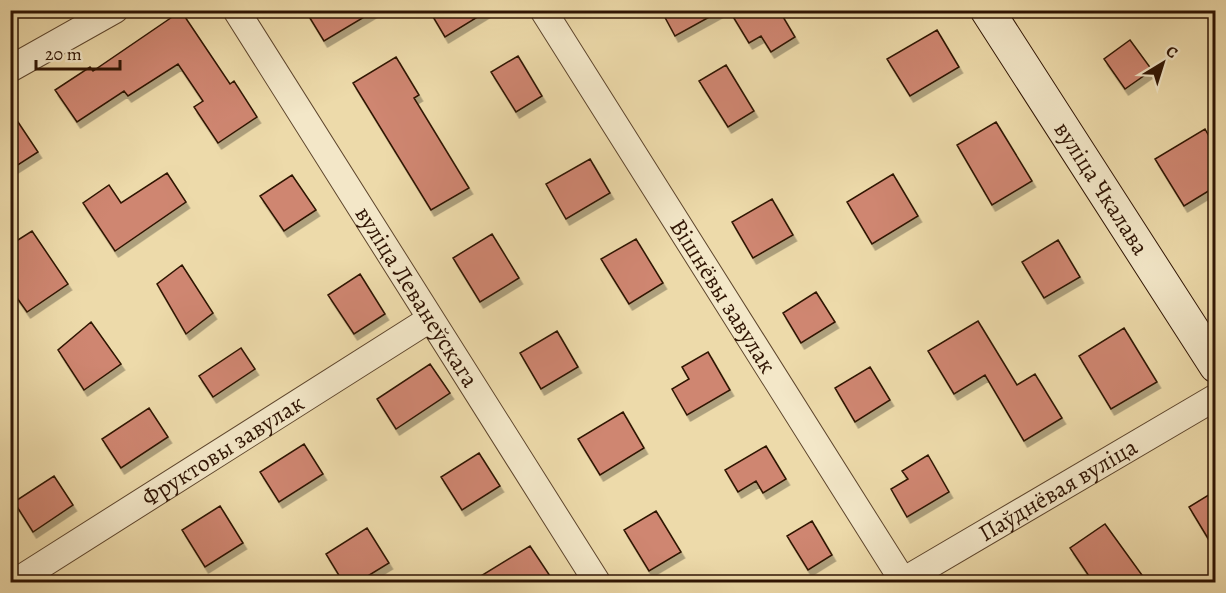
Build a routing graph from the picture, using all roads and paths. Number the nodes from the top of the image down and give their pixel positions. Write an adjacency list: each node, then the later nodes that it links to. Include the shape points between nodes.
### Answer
1 (115, 10): 5 (street)
2 (236, 10): 6 (street, вуліца Леванеўскага)
3 (543, 10): 11 (street, Вішнёвы завулак)
4 (987, 10): 7 (main road, вуліца Чкалава)
5 (10, 69)
6 (430, 319): 9 (street, Фруктовы завулак); 10 (street, вуліца Леванеўскага)
7 (1215, 366)
8 (1215, 397): 11 (street, Паўднёвая вуліца)
9 (15, 582)
10 (597, 582)
11 (902, 582)

